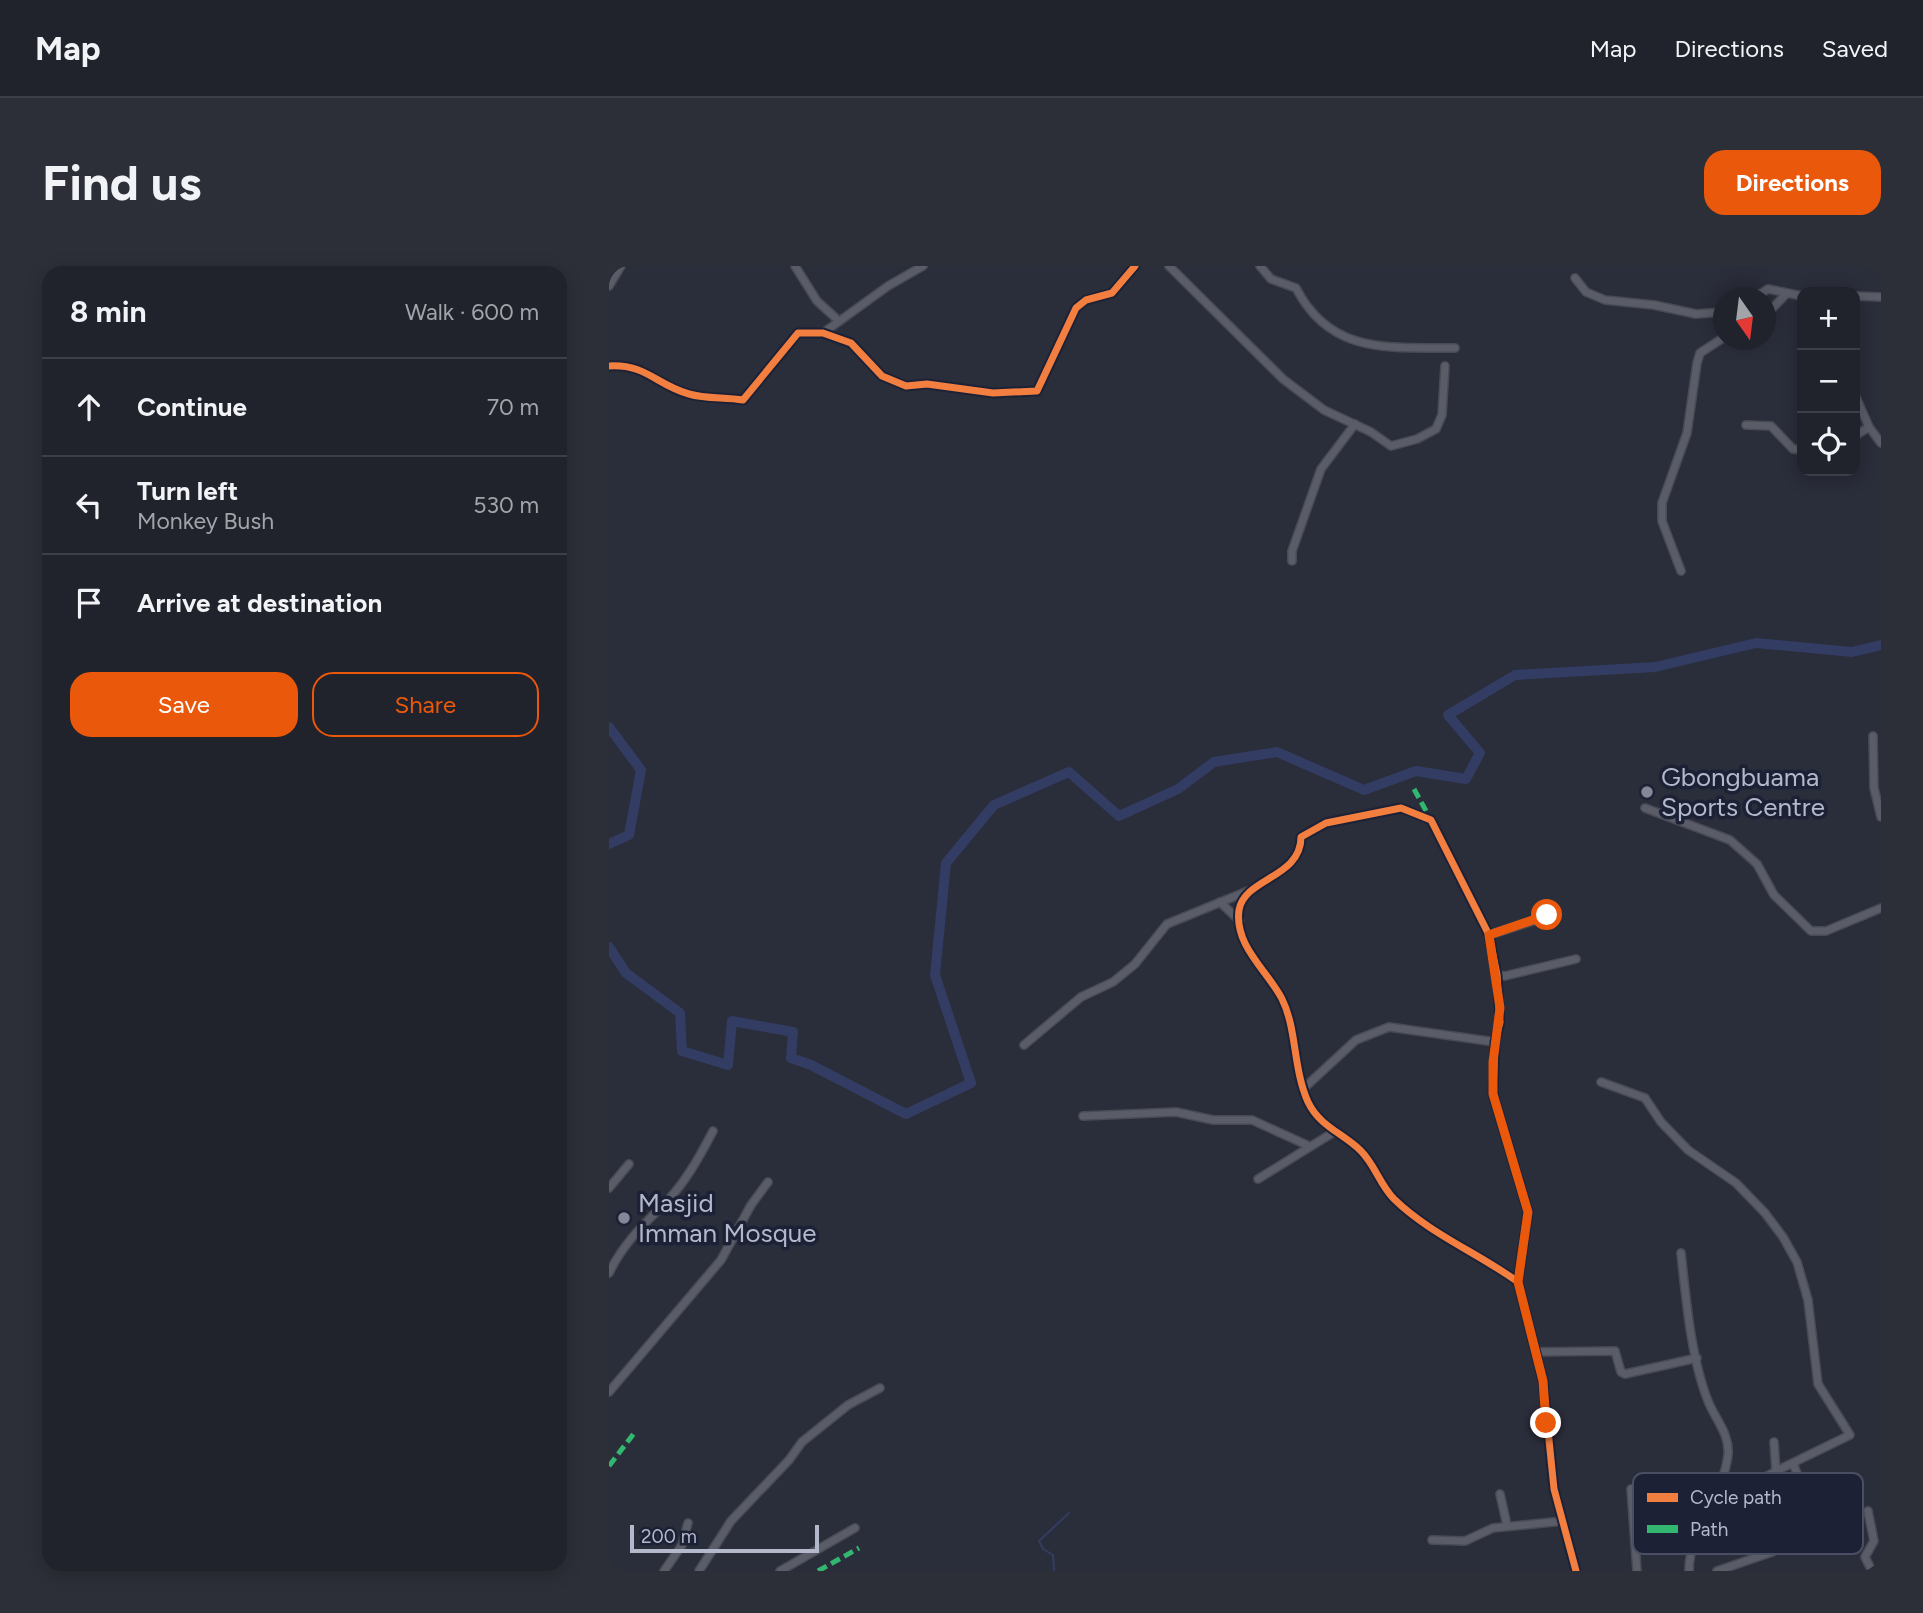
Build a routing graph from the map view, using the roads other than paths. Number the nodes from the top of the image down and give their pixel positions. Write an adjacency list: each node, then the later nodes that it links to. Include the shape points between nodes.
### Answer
1 (621, 266): 8 (street)
2 (792, 266): 16 (street, via 824,309)
3 (923, 266): 16 (street)
4 (1135, 266): 17 (street, via 1112,293 1086,300 1076,308 1037,391 906,386 882,376 851,343)
5 (1169, 266): 23 (street, via 1283,379 1324,410)
6 (1260, 266): 19 (street, via 1271,279 1296,288 1314,315 1352,343 1410,350)
7 (1575, 278): 15 (street, via 1586,292 1605,300)
8 (609, 286)
9 (1776, 291): 10 (street)
10 (1787, 293): 11 (street); 14 (street)
11 (1797, 295)
12 (1860, 296): 13 (street)
13 (1881, 297)
14 (1776, 305)
15 (1713, 313)
16 (839, 321): 17 (street)
17 (823, 333): 20 (street, via 798,333 743,400 689,394 633,366)
18 (1713, 345): 30 (street, via 1700,353 1687,433 1662,503 1661,521)
19 (1455, 348)
20 (609, 366)
21 (1445, 366): 23 (street, via 1440,423 1432,433 1391,446)
22 (1860, 407): 25 (street)
23 (1355, 424): 29 (street, via 1321,468)
24 (1746, 425): 28 (street, via 1771,426)
25 (1869, 427): 26 (street); 27 (street)
26 (1860, 433)
27 (1881, 443)
28 (1797, 449)
29 (1292, 561)
30 (1681, 571)
31 (1873, 736): 33 (street, via 1874,788)
32 (1645, 808): 36 (street, via 1730,839 1757,864 1774,894 1811,931 1826,931)
33 (1881, 817)
34 (1248, 891): 35 (street); 38 (street, via 1240,906); 39 (street, via 1279,874 1299,849 1301,837 1319,825 1401,808 1431,820)
35 (1220, 902): 38 (street); 43 (street, via 1167,924 1135,964 1081,997)
36 (1881, 908)
37 (1548, 910): 39 (street, via 1542,918)
38 (1240, 921): 45 (street, via 1258,968 1286,1007)
39 (1489, 935): 41 (street)
40 (1576, 959): 41 (street)
41 (1497, 975): 42 (street, via 1500,1022)
42 (1495, 1042): 45 (street, via 1389,1027 1356,1040); 56 (street, via 1495,1104 1528,1212)
43 (1024, 1045)
44 (1601, 1082): 62 (street, via 1645,1098 1688,1150 1736,1183 1765,1213 1797,1262 1808,1300 1818,1384 1850,1435)
45 (1303, 1089): 48 (street, via 1315,1114)
46 (1083, 1116): 49 (street, via 1176,1112 1213,1120 1252,1120)
47 (713, 1131): 55 (street, via 697,1162 661,1208 639,1226)
48 (1334, 1132): 49 (street); 56 (street, via 1360,1150 1407,1210)
49 (1308, 1146): 51 (street)
50 (629, 1164): 53 (street)
51 (1258, 1179)
52 (768, 1182): 60 (street, via 721,1260)
53 (609, 1188)
54 (1681, 1253): 58 (street)
55 (609, 1273)
56 (1518, 1282): 57 (street)
57 (1536, 1352): 58 (street, via 1615,1351 1625,1374); 70 (street, via 1546,1400 1549,1461)
58 (1697, 1358): 64 (street, via 1708,1403 1727,1442)
59 (880, 1388): 78 (street, via 848,1405 802,1441 731,1521)
60 (609, 1392)
61 (1774, 1442): 63 (street)
62 (1793, 1463): 63 (street); 66 (street)
63 (1776, 1471): 65 (street)
64 (1722, 1473)
65 (1772, 1473)
66 (1797, 1473)
67 (1631, 1489): 71 (street)
68 (1500, 1493): 73 (street)
69 (1868, 1511): 82 (street, via 1874,1541 1865,1557)
70 (1563, 1521): 73 (street); 80 (street)
71 (1633, 1522)
72 (688, 1523): 77 (street, via 683,1545)
73 (1507, 1525): 75 (street, via 1473,1540)
74 (855, 1528): 79 (street)
75 (1432, 1540)
76 (1766, 1554): 81 (street)
77 (664, 1571)
78 (699, 1571)
79 (780, 1571)
80 (1576, 1571)
81 (1717, 1571)
82 (1872, 1571)

